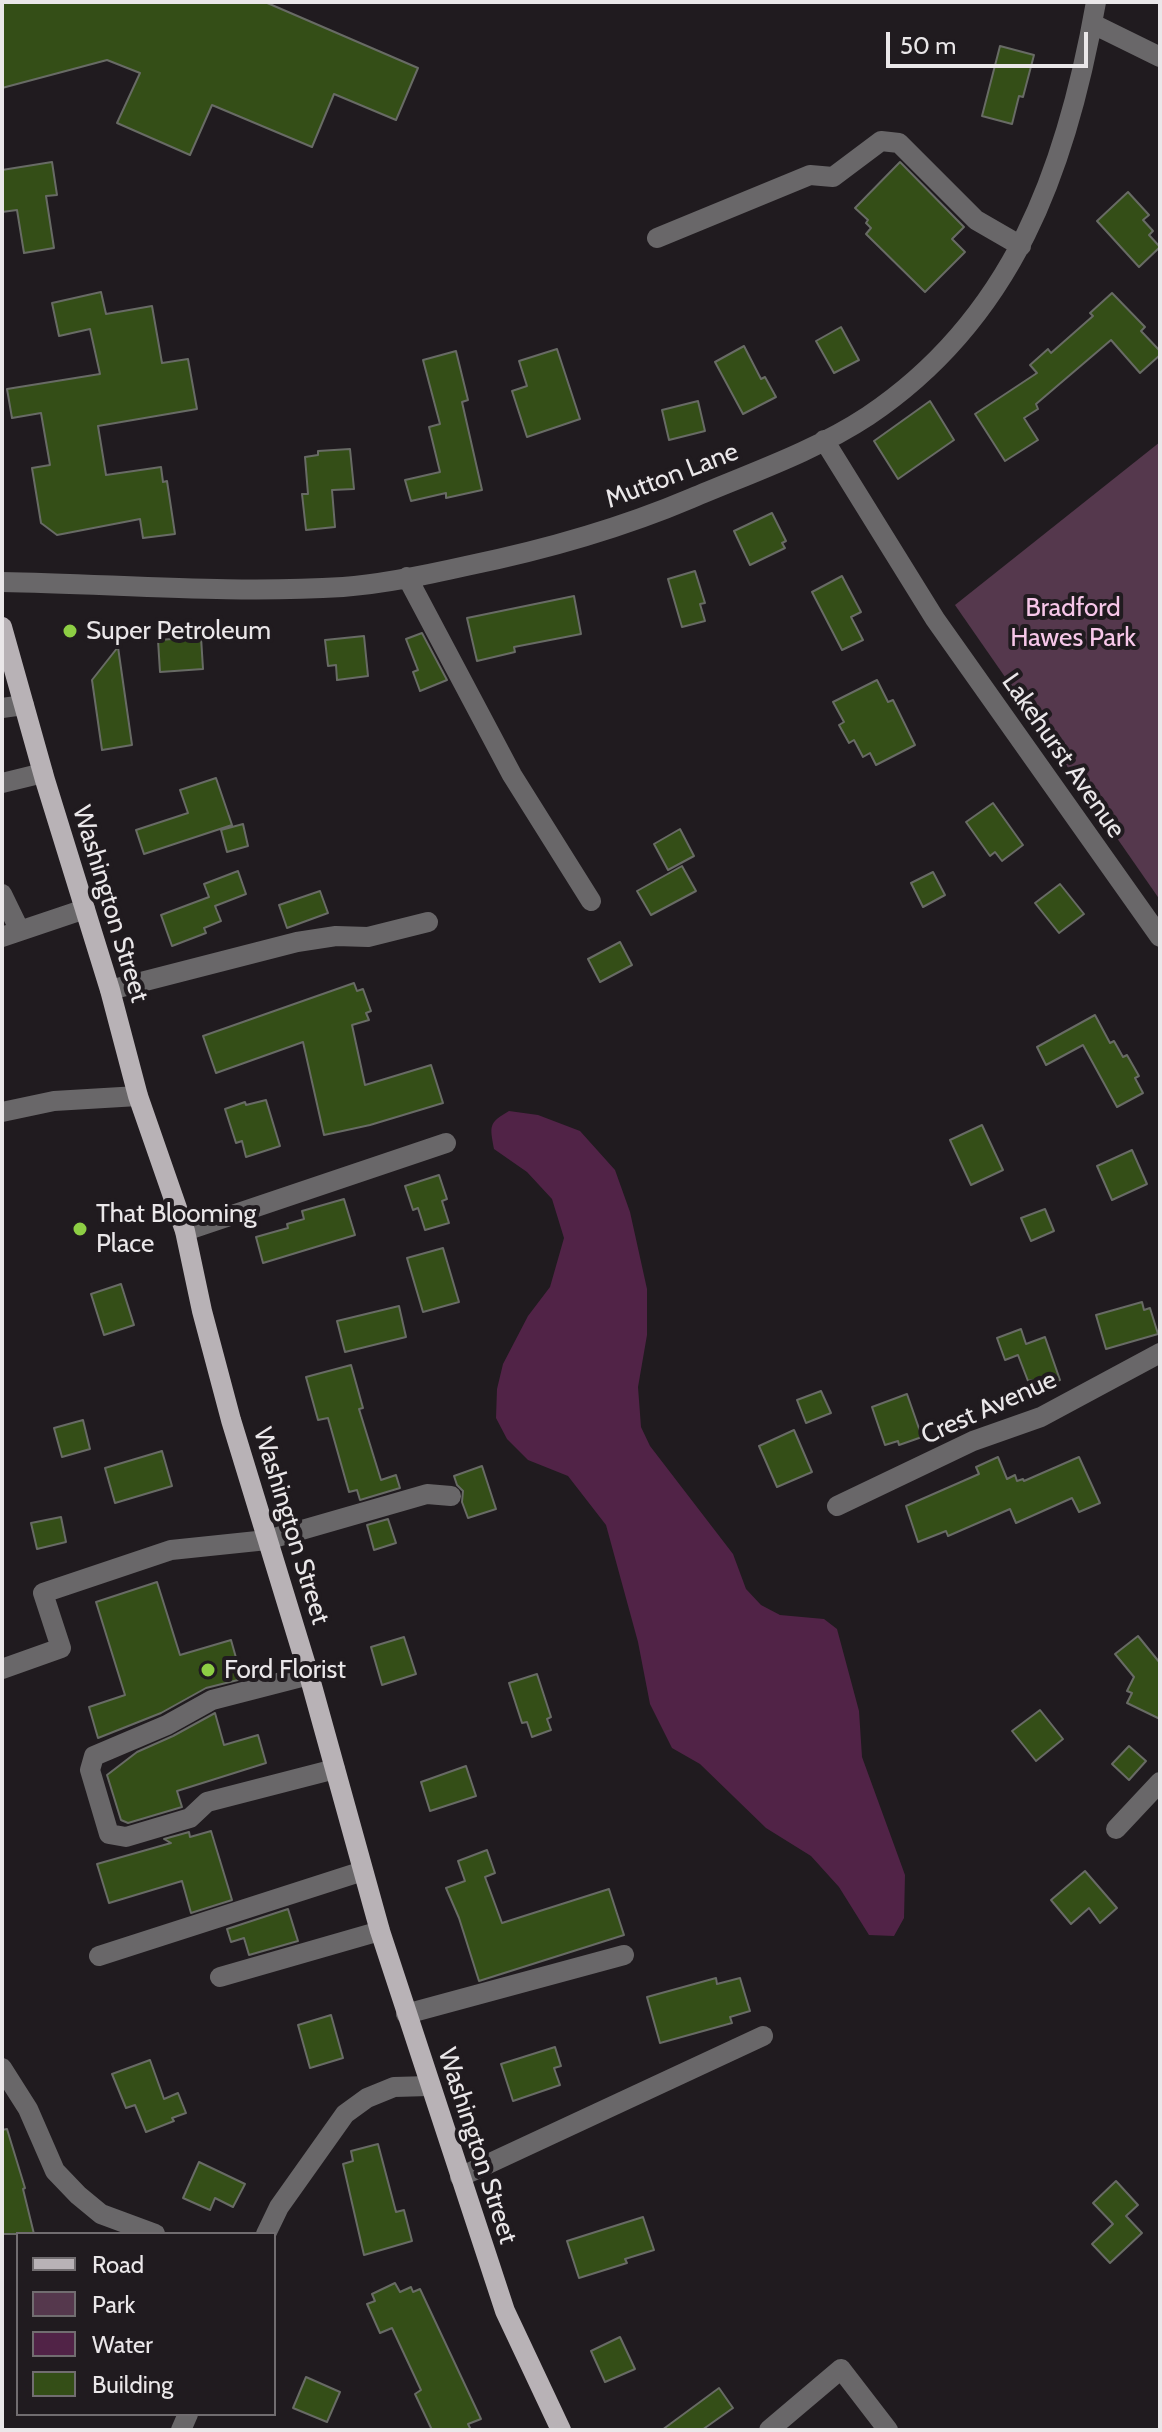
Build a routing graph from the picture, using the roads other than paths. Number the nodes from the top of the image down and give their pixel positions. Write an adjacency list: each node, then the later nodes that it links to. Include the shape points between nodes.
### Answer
1 (1096, 2): 2 (street, Mutton Lane)
2 (1093, 24): 3 (street); 5 (street, Mutton Lane, via 1067,134)
3 (1160, 57)
4 (657, 238): 5 (street, via 810,175 833,177 881,141 899,143 976,220)
5 (1021, 246): 6 (street, Mutton Lane, via 994,292 928,367 868,416)
6 (824, 440): 7 (street, Mutton Lane, via 653,514 575,540); 19 (street, Lakehurst Avenue, via 935,619)
7 (407, 577): 8 (street, Mutton Lane, via 345,586 182,590); 15 (street, via 512,775)
8 (2, 582)
9 (2, 627): 10 (main road, Washington Street)
10 (24, 705): 11 (street); 12 (main road, Washington Street)
11 (2, 708)
12 (43, 773): 13 (street); 16 (main road, Washington Street)
13 (2, 783)
14 (2, 894): 18 (street)
15 (591, 901)
16 (85, 909): 18 (street); 20 (main road, Washington Street)
17 (428, 922): 20 (street, via 368,937 297,942)
18 (11, 934)
19 (1160, 937)
20 (110, 990): 21 (main road, Washington Street)
21 (138, 1096): 22 (street, via 54,1101); 24 (main road, Washington Street)
22 (2, 1112)
23 (446, 1143): 24 (street)
24 (185, 1231): 28 (main road, Washington Street, via 205,1325)
25 (1160, 1353): 27 (street, Crest Avenue, via 1041,1417 973,1441)
26 (451, 1496): 28 (street, via 427,1494)
27 (837, 1506)
28 (267, 1540): 29 (street, via 171,1550 43,1593 61,1648); 30 (main road, Washington Street)
29 (2, 1669)
30 (309, 1675): 31 (main road, Washington Street); 31 (street, via 212,1700 94,1756 90,1770 109,1834 126,1837 190,1818 207,1802)
31 (335, 1769): 34 (main road, Washington Street)
32 (1160, 1782): 33 (street)
33 (1116, 1829)
34 (363, 1871): 35 (main road, Washington Street); 37 (street)
35 (380, 1931): 38 (street); 39 (main road, Washington Street)
36 (624, 1955): 39 (street)
37 (99, 1956)
38 (220, 1977)
39 (406, 2014): 42 (main road, Washington Street)
40 (763, 2036): 43 (street)
41 (2, 2068): 44 (street, via 28,2109 55,2171 101,2214)
42 (429, 2086): 43 (main road, Washington Street); 45 (street, via 394,2087 345,2114)
43 (460, 2177): 46 (main road, Washington Street, via 505,2311)
44 (150, 2232)
45 (267, 2232)
46 (561, 2430)
47 (769, 2430): 48 (street, via 841,2369)
48 (888, 2430)

